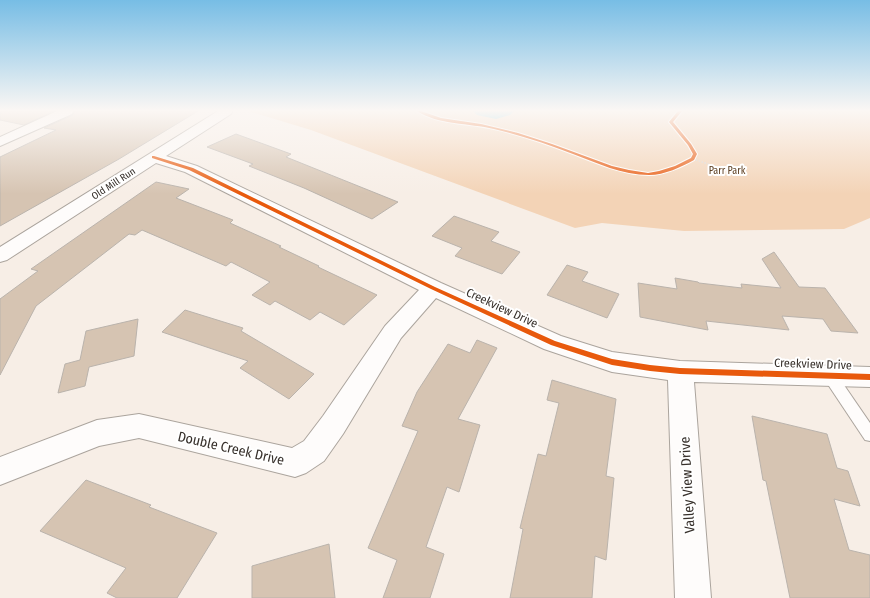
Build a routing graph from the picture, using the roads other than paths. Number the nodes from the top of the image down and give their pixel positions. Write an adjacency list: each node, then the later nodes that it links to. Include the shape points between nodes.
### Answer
1 (182, 139): 2 (street, Old Mill Run)
2 (153, 157): 3 (street, Old Mill Run); 4 (street, Creekview Drive, via 191,168)
3 (0, 256)
4 (432, 288): 5 (street, Creekview Drive, via 552,343 612,362); 9 (street, Double Creek Drive, via 393,332 314,451 295,463 139,426 97,433)
5 (680, 371): 6 (street, Creekview Drive); 10 (street, Valley View Drive)
6 (830, 376): 7 (street, Creekview Drive); 8 (lane)
7 (870, 377)
8 (870, 435)
9 (0, 471)
10 (693, 598)

